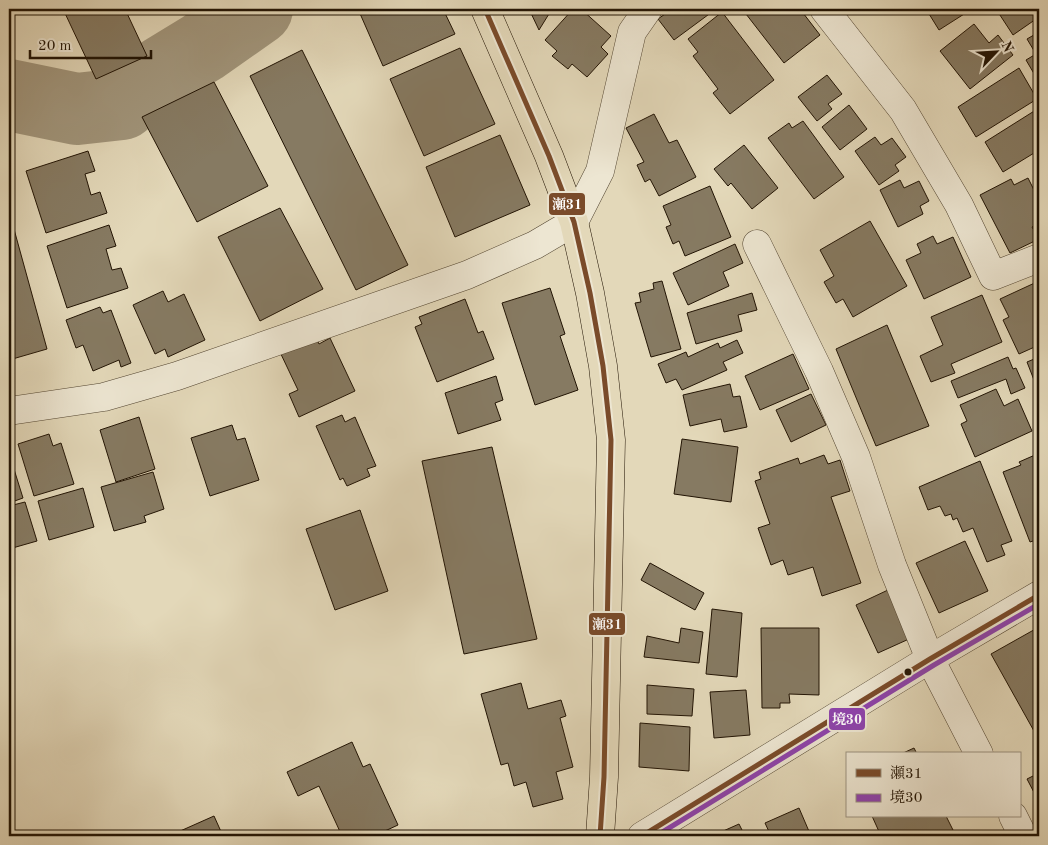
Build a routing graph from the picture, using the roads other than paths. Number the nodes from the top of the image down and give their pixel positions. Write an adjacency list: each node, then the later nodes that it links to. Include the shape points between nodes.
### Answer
1 (485, 9): 4 (main road)
2 (648, 9): 4 (street, via 632,32 600,171)
3 (824, 9): 6 (street, via 903,110 959,205 993,276)
4 (574, 222): 7 (street, via 536,245 467,275 177,376 104,397); 12 (main road, via 603,366 611,440)
5 (758, 244): 9 (street, via 856,457 892,565)
6 (1039, 258)
7 (9, 411)
8 (1039, 595): 9 (street)
9 (930, 659): 10 (street); 13 (street)
10 (979, 752)
11 (1014, 818): 14 (street)
12 (600, 836)
13 (642, 836)
14 (1023, 836)

